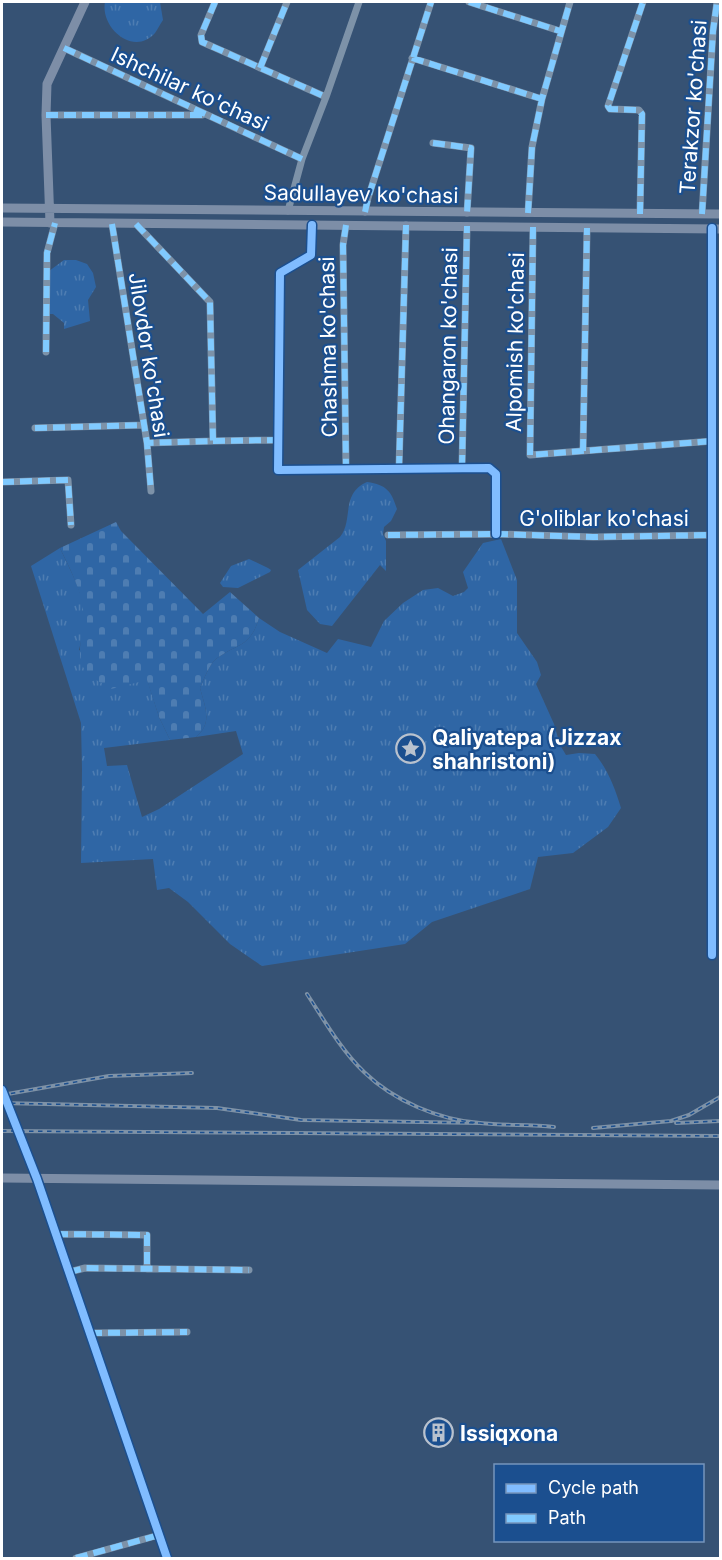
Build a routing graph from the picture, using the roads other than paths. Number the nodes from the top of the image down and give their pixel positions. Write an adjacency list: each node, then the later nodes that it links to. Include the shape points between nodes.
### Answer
1 (85, 2): 11 (main road)
2 (215, 2): 13 (street, via 201,35 202,42)
3 (287, 2): 13 (street)
4 (359, 2): 14 (street)
5 (431, 2): 12 (street)
6 (469, 2): 10 (street)
7 (570, 2): 10 (street)
8 (643, 2): 26 (street, via 608,106 639,110 642,114)
9 (717, 2): 27 (street, Terakzor ko'chasi)
10 (560, 31): 15 (street)
11 (64, 48): 16 (main road, via 47,84); 17 (street, Ishchilar ko'chasi)
12 (412, 58): 15 (street); 23 (street)
13 (260, 68): 14 (street)
14 (326, 97): 19 (street)
15 (542, 99): 25 (street, via 532,147)
16 (46, 115): 17 (street); 21 (main road)
17 (205, 115): 19 (street, Ishchilar ko'chasi)
18 (433, 143): 24 (street, via 471,148)
19 (302, 159): 22 (street)
20 (2, 208): 21 (main road, Sadullayev ko'chasi)
21 (49, 208): 22 (main road, Sadullayev ko'chasi); 30 (main road)
22 (288, 211): 23 (main road, Sadullayev ko'chasi)
23 (365, 212): 24 (main road, Sadullayev ko'chasi)
24 (468, 213): 25 (main road, Sadullayev ko'chasi)
25 (528, 213): 26 (main road, Sadullayev ko'chasi)
26 (640, 214): 27 (main road, Sadullayev ko'chasi)
27 (702, 214): 28 (main road, Sadullayev ko'chasi)
28 (720, 214)
29 (2, 222): 30 (main road, Sadullayev ko'chasi)
30 (52, 223): 31 (main road, Sadullayev ko'chasi); 42 (street, via 47,254)
31 (112, 224): 32 (main road, Sadullayev ko'chasi); 44 (street, Jilovdor ko'chasi)
32 (136, 224): 33 (main road, Sadullayev ko'chasi); 47 (street, via 210,302)
33 (312, 225): 34 (main road, Sadullayev ko'chasi); 46 (street, via 311,255 280,273)
34 (346, 225): 35 (main road, Sadullayev ko'chasi); 53 (street, Chashma ko'chasi)
35 (406, 225): 36 (main road, Sadullayev ko'chasi); 52 (street)
36 (468, 226): 37 (main road, Sadullayev ko'chasi); 51 (street, Ohangaron ko'chasi)
37 (533, 227): 38 (main road, Sadullayev ko'chasi); 50 (street, Alpomish ko'chasi, via 530,455)
38 (587, 228): 39 (main road, Sadullayev ko'chasi); 50 (street)
39 (716, 229): 40 (street)
40 (712, 314): 41 (street); 43 (street)
41 (720, 314)
42 (46, 352)
43 (716, 404): 48 (street)
44 (144, 425): 45 (street); 49 (street, Jilovdor ko'chasi)
45 (35, 428)
46 (278, 440): 47 (street); 53 (street, via 278,470)
47 (213, 441): 49 (street)
48 (713, 441): 50 (street, Alpomish ko'chasi); 59 (street)
49 (147, 443): 55 (street, Jilovdor ko'chasi)
50 (583, 451)
51 (462, 467): 52 (street); 57 (street, via 489,468 496,474)
52 (399, 468): 53 (street)
53 (346, 469)
54 (2, 482): 56 (street, via 68,480)
55 (151, 491)
56 (71, 525)
57 (496, 534): 58 (street, G'oliblar ko'chasi); 59 (street, G'oliblar ko'chasi)
58 (388, 535)
59 (713, 535): 60 (street)
60 (712, 955)
61 (2, 1090): 63 (street)
62 (2, 1178): 63 (main road)
63 (37, 1179): 64 (main road); 65 (street)
64 (720, 1185)
65 (56, 1234): 66 (street, via 147,1235); 68 (street)
66 (147, 1269): 67 (street); 68 (street, via 85,1268)
67 (249, 1270)
68 (69, 1272): 70 (street)
69 (187, 1332): 70 (street)
70 (90, 1333): 71 (street)
71 (159, 1535): 72 (street); 73 (street)
72 (76, 1558)
73 (167, 1558)

